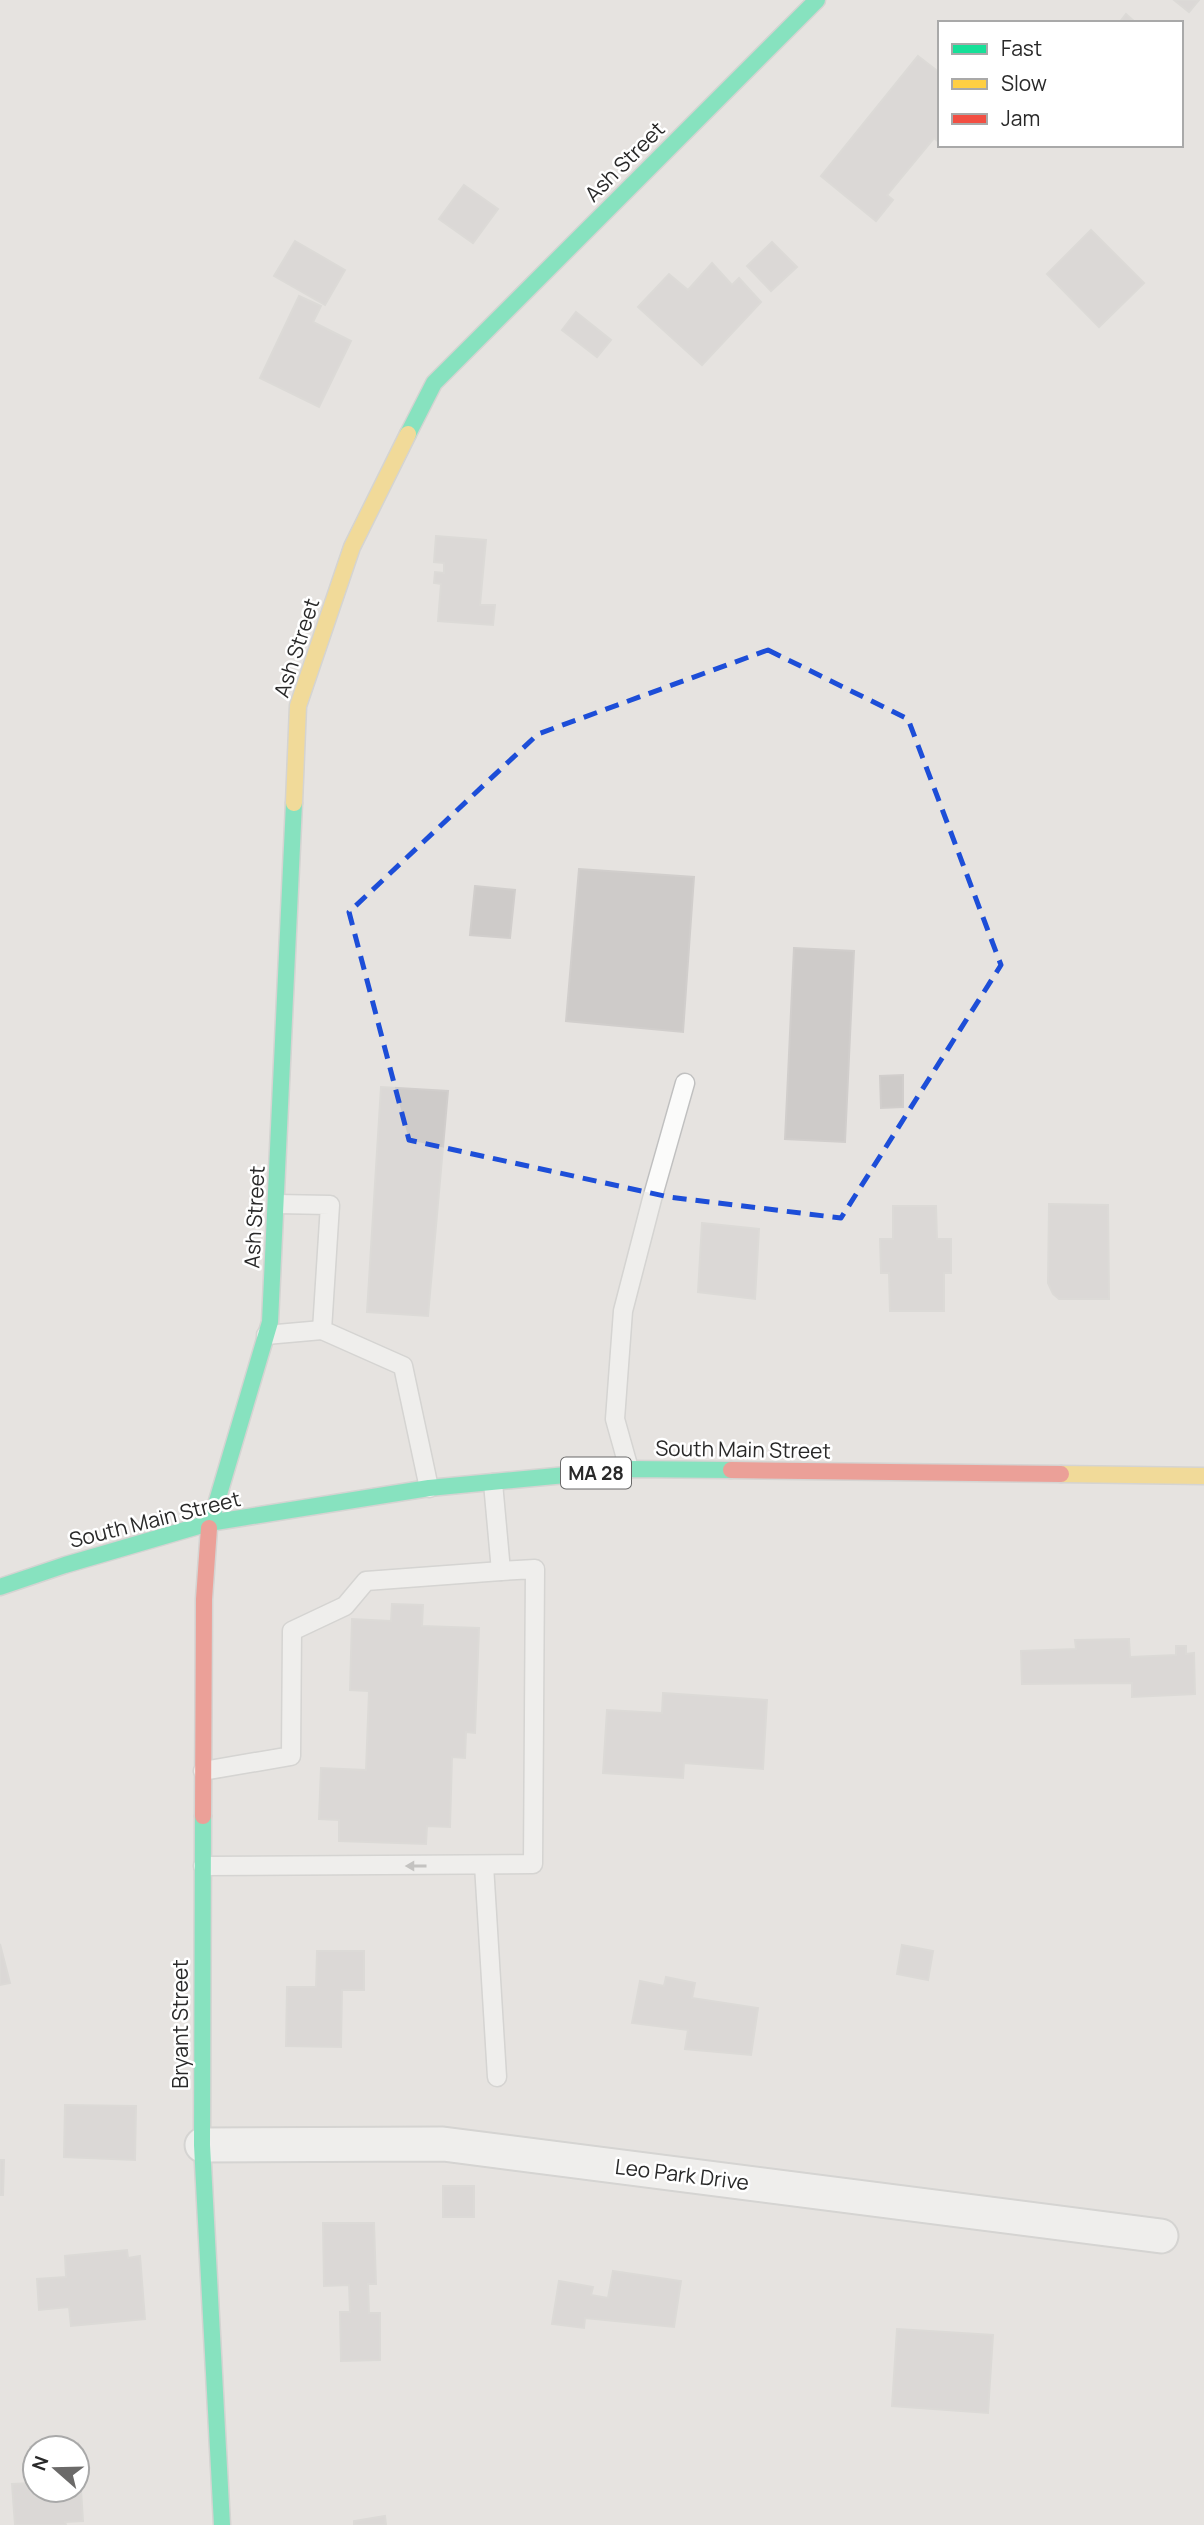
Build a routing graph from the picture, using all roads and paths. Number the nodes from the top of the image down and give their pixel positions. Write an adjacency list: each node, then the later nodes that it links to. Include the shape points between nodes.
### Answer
1 (817, 0): 3 (street, Ash Street, via 434,383 352,547 298,706)
2 (685, 1083): 6 (lane, via 623,1311 615,1419)
3 (278, 1204): 4 (lane, via 330,1205); 5 (street, Ash Street)
4 (322, 1330): 5 (lane); 9 (lane, via 403,1366)
5 (266, 1335): 10 (street, Ash Street)
6 (629, 1469): 7 (street, South Main Street / MA 28); 8 (street, South Main Street / MA 28)
7 (1204, 1476)
8 (493, 1483): 9 (street, South Main Street / MA 28); 11 (lane)
9 (429, 1488): 10 (street, South Main Street / MA 28)
10 (209, 1523): 12 (street, South Main Street / MA 28); 13 (street, Bryant Street)
11 (501, 1571): 13 (lane, via 366,1581 345,1606 292,1631 291,1756); 15 (lane, via 535,1569 533,1864)
12 (0, 1587)
13 (203, 1772): 14 (street, Bryant Street)
14 (203, 1866): 15 (lane, one-way to 14); 17 (street, Bryant Street)
15 (484, 1866): 16 (lane)
16 (497, 2077)
17 (202, 2145): 18 (street, Leo Park Drive, via 443,2144); 19 (street, Bryant Street)
18 (1161, 2236)
19 (222, 2525)

